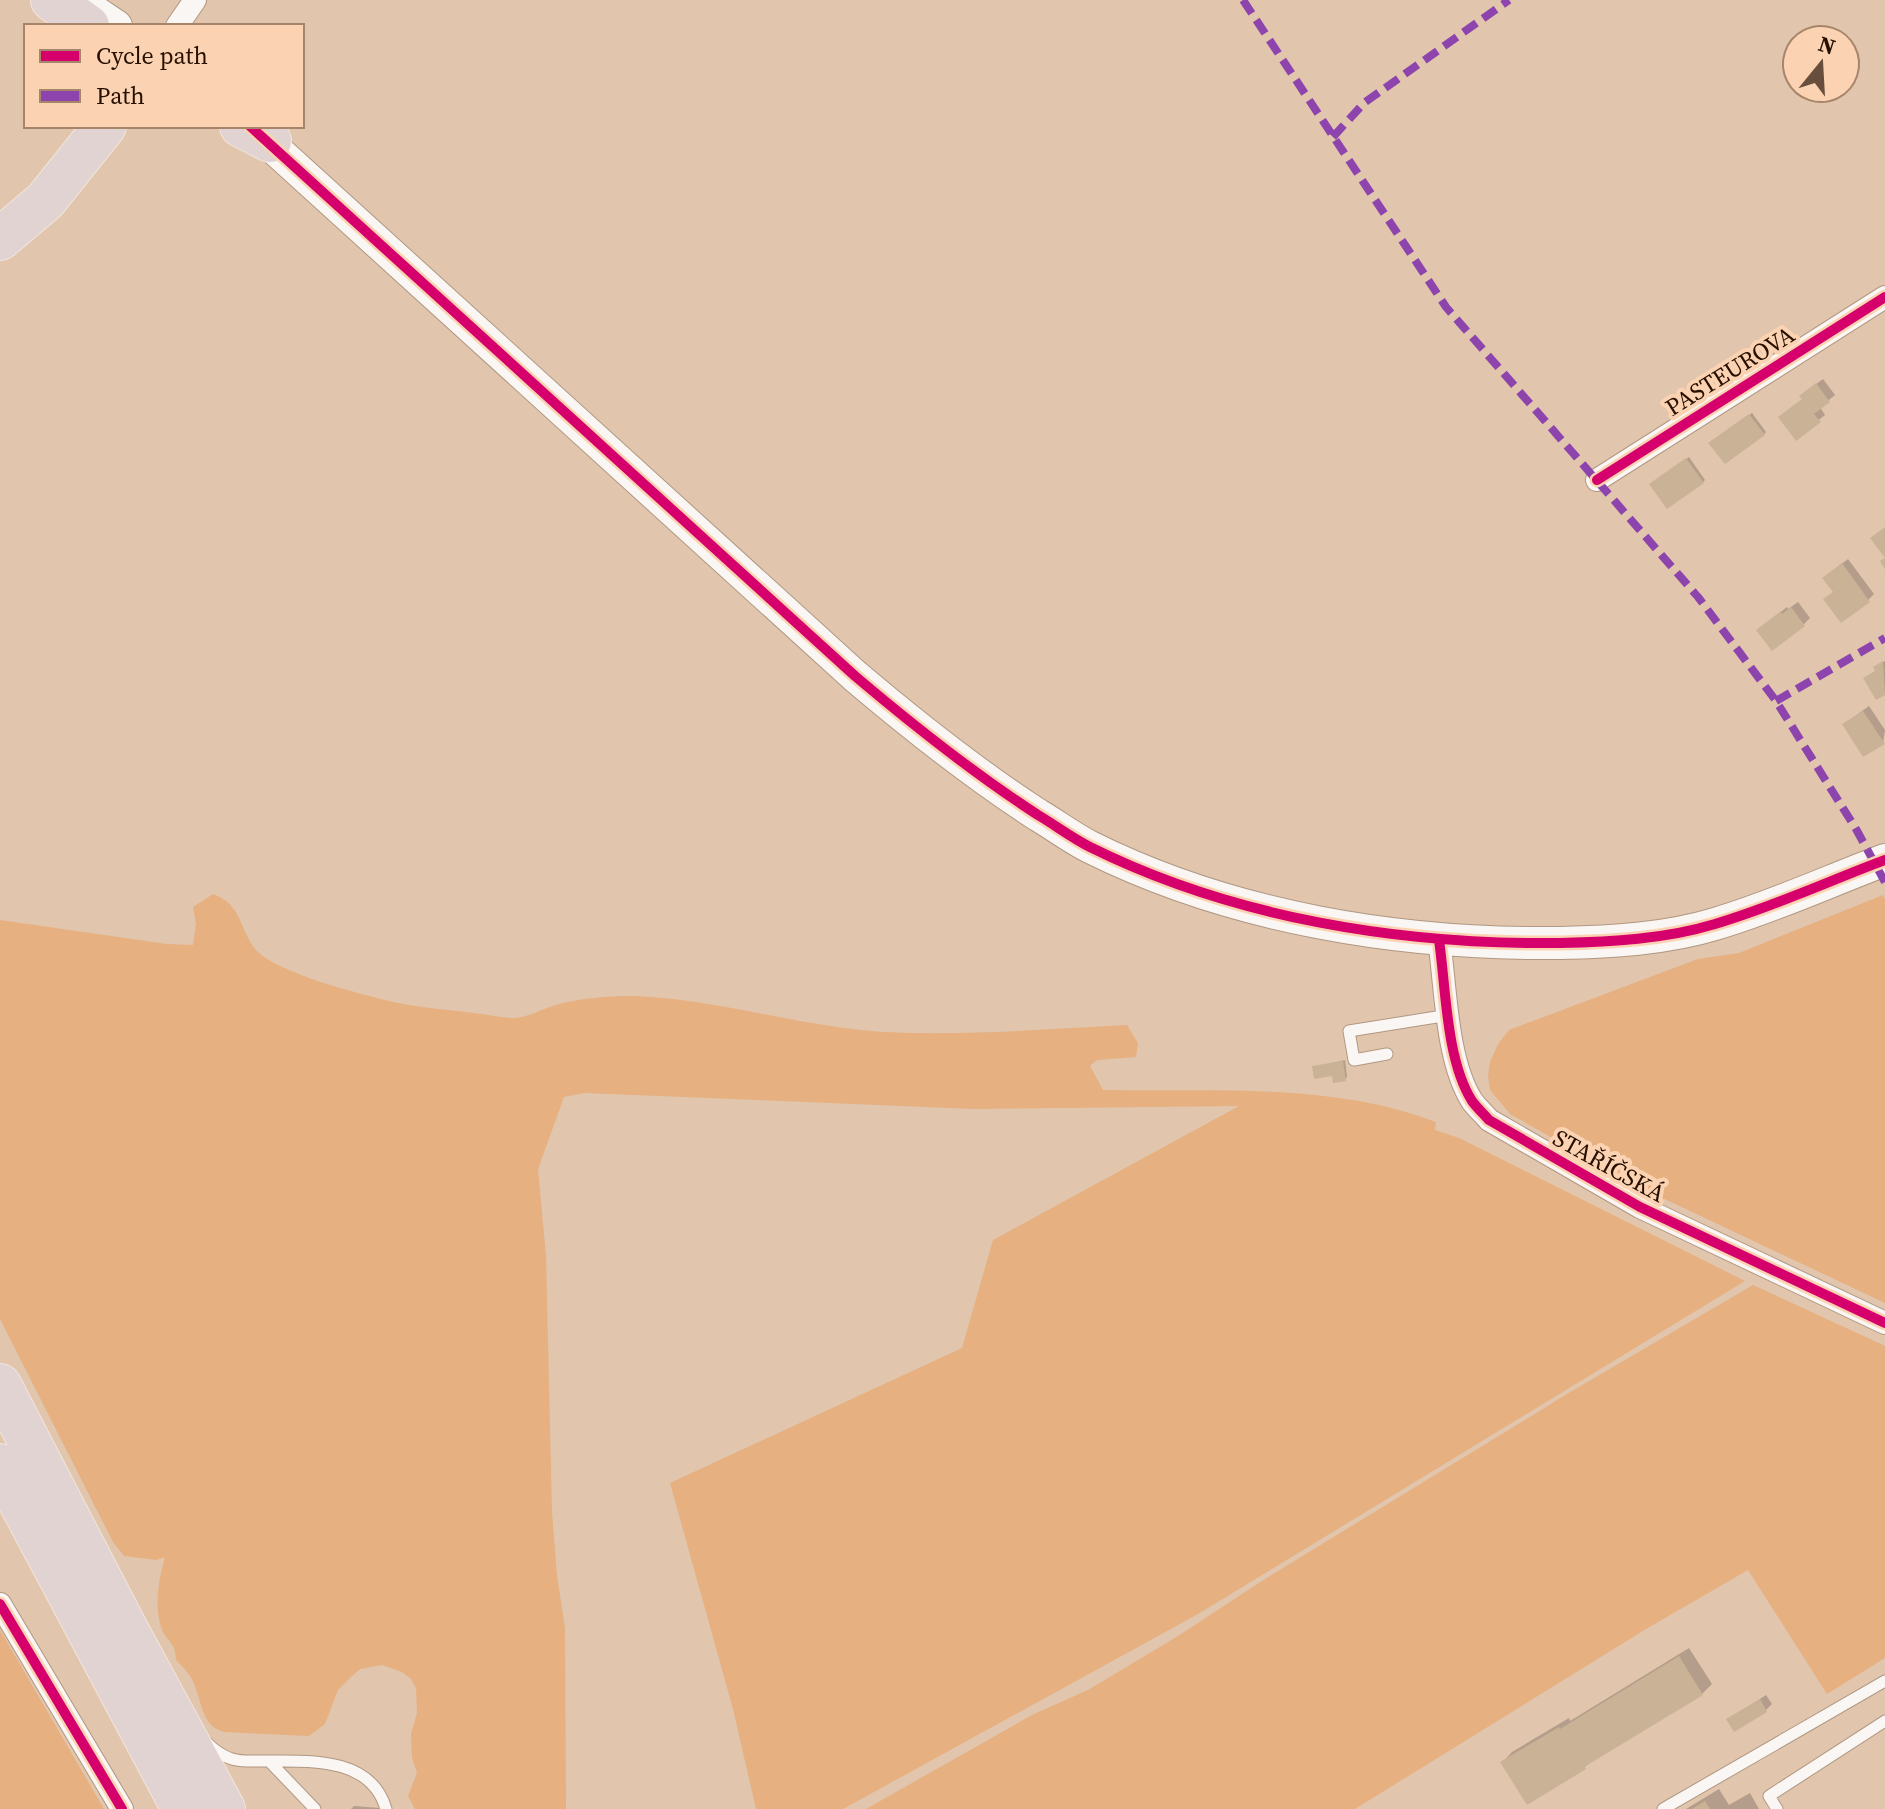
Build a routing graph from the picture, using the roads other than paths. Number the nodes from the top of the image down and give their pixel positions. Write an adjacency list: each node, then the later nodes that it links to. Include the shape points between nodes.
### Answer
1 (52, 0): 4 (highway)
2 (77, 0): 5 (street)
3 (195, 0): 6 (street)
4 (85, 24)
5 (113, 24)
6 (178, 24)
7 (103, 130): 9 (highway, via 45,201)
8 (254, 131): 13 (street, via 855,676 993,786 1088,846 1228,900)
9 (0, 239)
10 (1885, 297): 11 (street, PASTEUROVA)
11 (1597, 480)
12 (1885, 860): 13 (street, via 1714,924 1663,934 1598,942)
13 (1439, 940): 14 (street, STAŘÍČSKÁ)
14 (1449, 1015): 15 (lane, via 1349,1031 1354,1060); 16 (street, STAŘÍČSKÁ, via 1460,1074 1489,1120 1640,1207)
15 (1387, 1054)
16 (1885, 1323)
17 (0, 1385): 20 (highway)
18 (0, 1465): 25 (highway)
19 (0, 1604): 24 (street)
20 (126, 1628): 23 (lane, via 215,1751 233,1760); 26 (highway)
21 (1885, 1681): 29 (lane)
22 (1885, 1721): 30 (lane, via 1769,1796)
23 (269, 1761): 27 (lane); 28 (lane, via 353,1768 382,1795)
24 (122, 1809)
25 (183, 1809)
26 (224, 1809)
27 (315, 1809)
28 (386, 1809)
29 (1663, 1809)
30 (1777, 1809)

